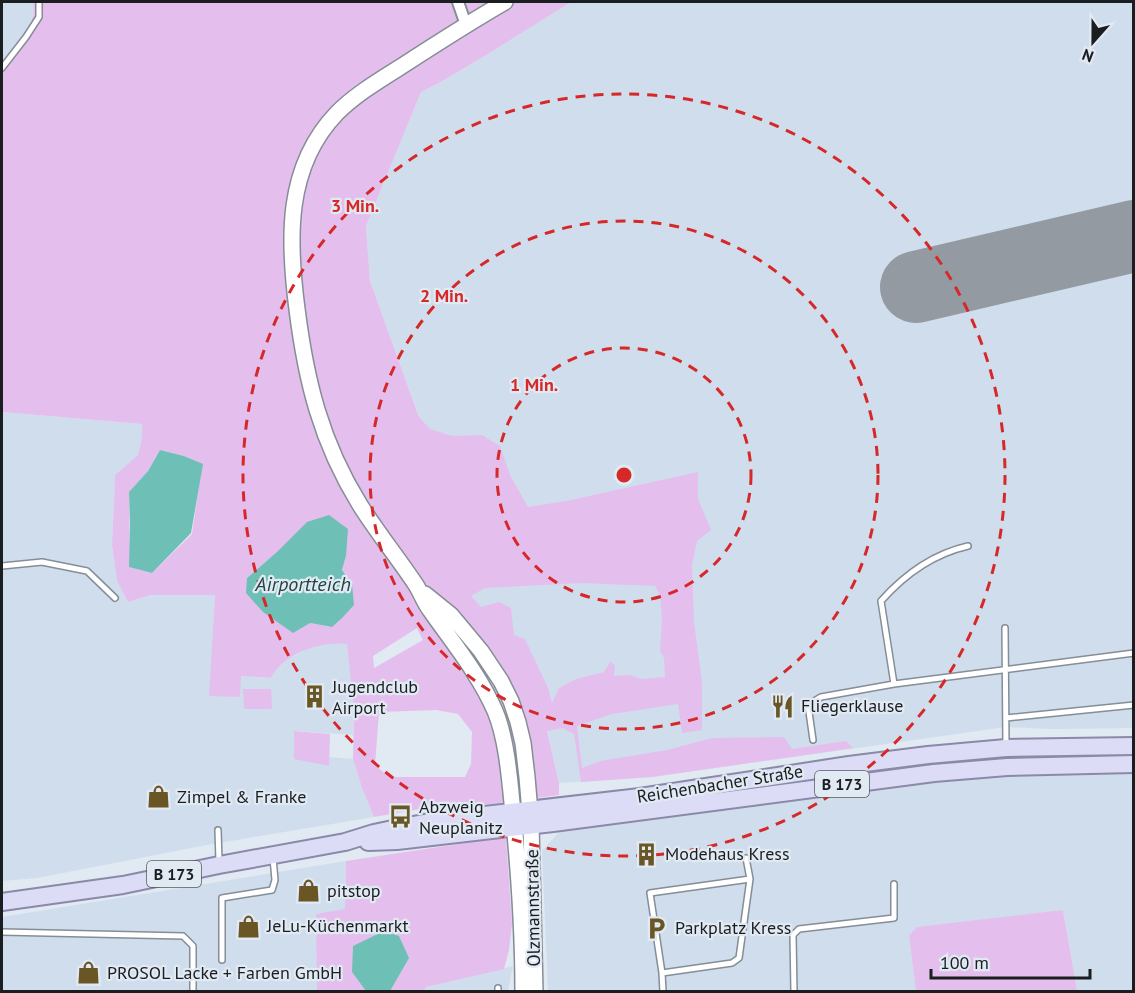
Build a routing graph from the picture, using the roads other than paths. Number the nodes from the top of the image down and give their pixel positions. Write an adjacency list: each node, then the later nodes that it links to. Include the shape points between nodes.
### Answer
1 (39, 2): 5 (lane, via 39,17)
2 (458, 2): 4 (street)
3 (505, 2): 4 (main road)
4 (466, 25): 20 (main road, via 380,80 338,112 324,130 298,185 291,228 294,282 312,393 330,447 382,538 418,588 451,615 481,651 511,701 523,743 527,777)
5 (2, 68)
6 (968, 546): 12 (lane, via 926,562 881,601)
7 (2, 566): 8 (lane, via 42,562 87,571)
8 (115, 598)
9 (1005, 628): 11 (lane)
10 (1134, 653): 11 (lane)
11 (1006, 670): 12 (lane); 14 (lane)
12 (894, 684): 15 (lane, via 821,696 808,705)
13 (1134, 705): 14 (lane)
14 (1006, 717): 17 (lane)
15 (813, 740)
16 (1134, 746): 17 (main road, Reichenbacher Straße / B 173)
17 (1006, 748): 19 (main road); 20 (main road, Reichenbacher Straße / B 173, via 849,765)
18 (1134, 764): 19 (main road, Reichenbacher Straße / B 173)
19 (1007, 767): 20 (main road, Reichenbacher Straße / B 173)
20 (522, 818): 22 (main road, Reichenbacher Straße / B 173, via 440,820); 32 (main road, Olzmannstraße); 33 (main road, Olzmannstraße)
21 (218, 830): 24 (lane)
22 (273, 856): 24 (main road, Reichenbacher Straße / B 173); 29 (lane, via 272,890 222,898)
23 (746, 858): 25 (lane)
24 (219, 865): 27 (main road, Reichenbacher Straße / B 173, via 123,885)
25 (750, 879): 30 (lane, via 739,958 732,963); 30 (lane, via 650,892)
26 (894, 884): 35 (lane, via 894,918 799,929 793,935)
27 (2, 902)
28 (2, 932): 31 (lane, via 183,936 193,946)
29 (222, 960)
30 (662, 973): 34 (lane)
31 (193, 992)
32 (523, 992)
33 (536, 992)
34 (663, 992)
35 (794, 992)

